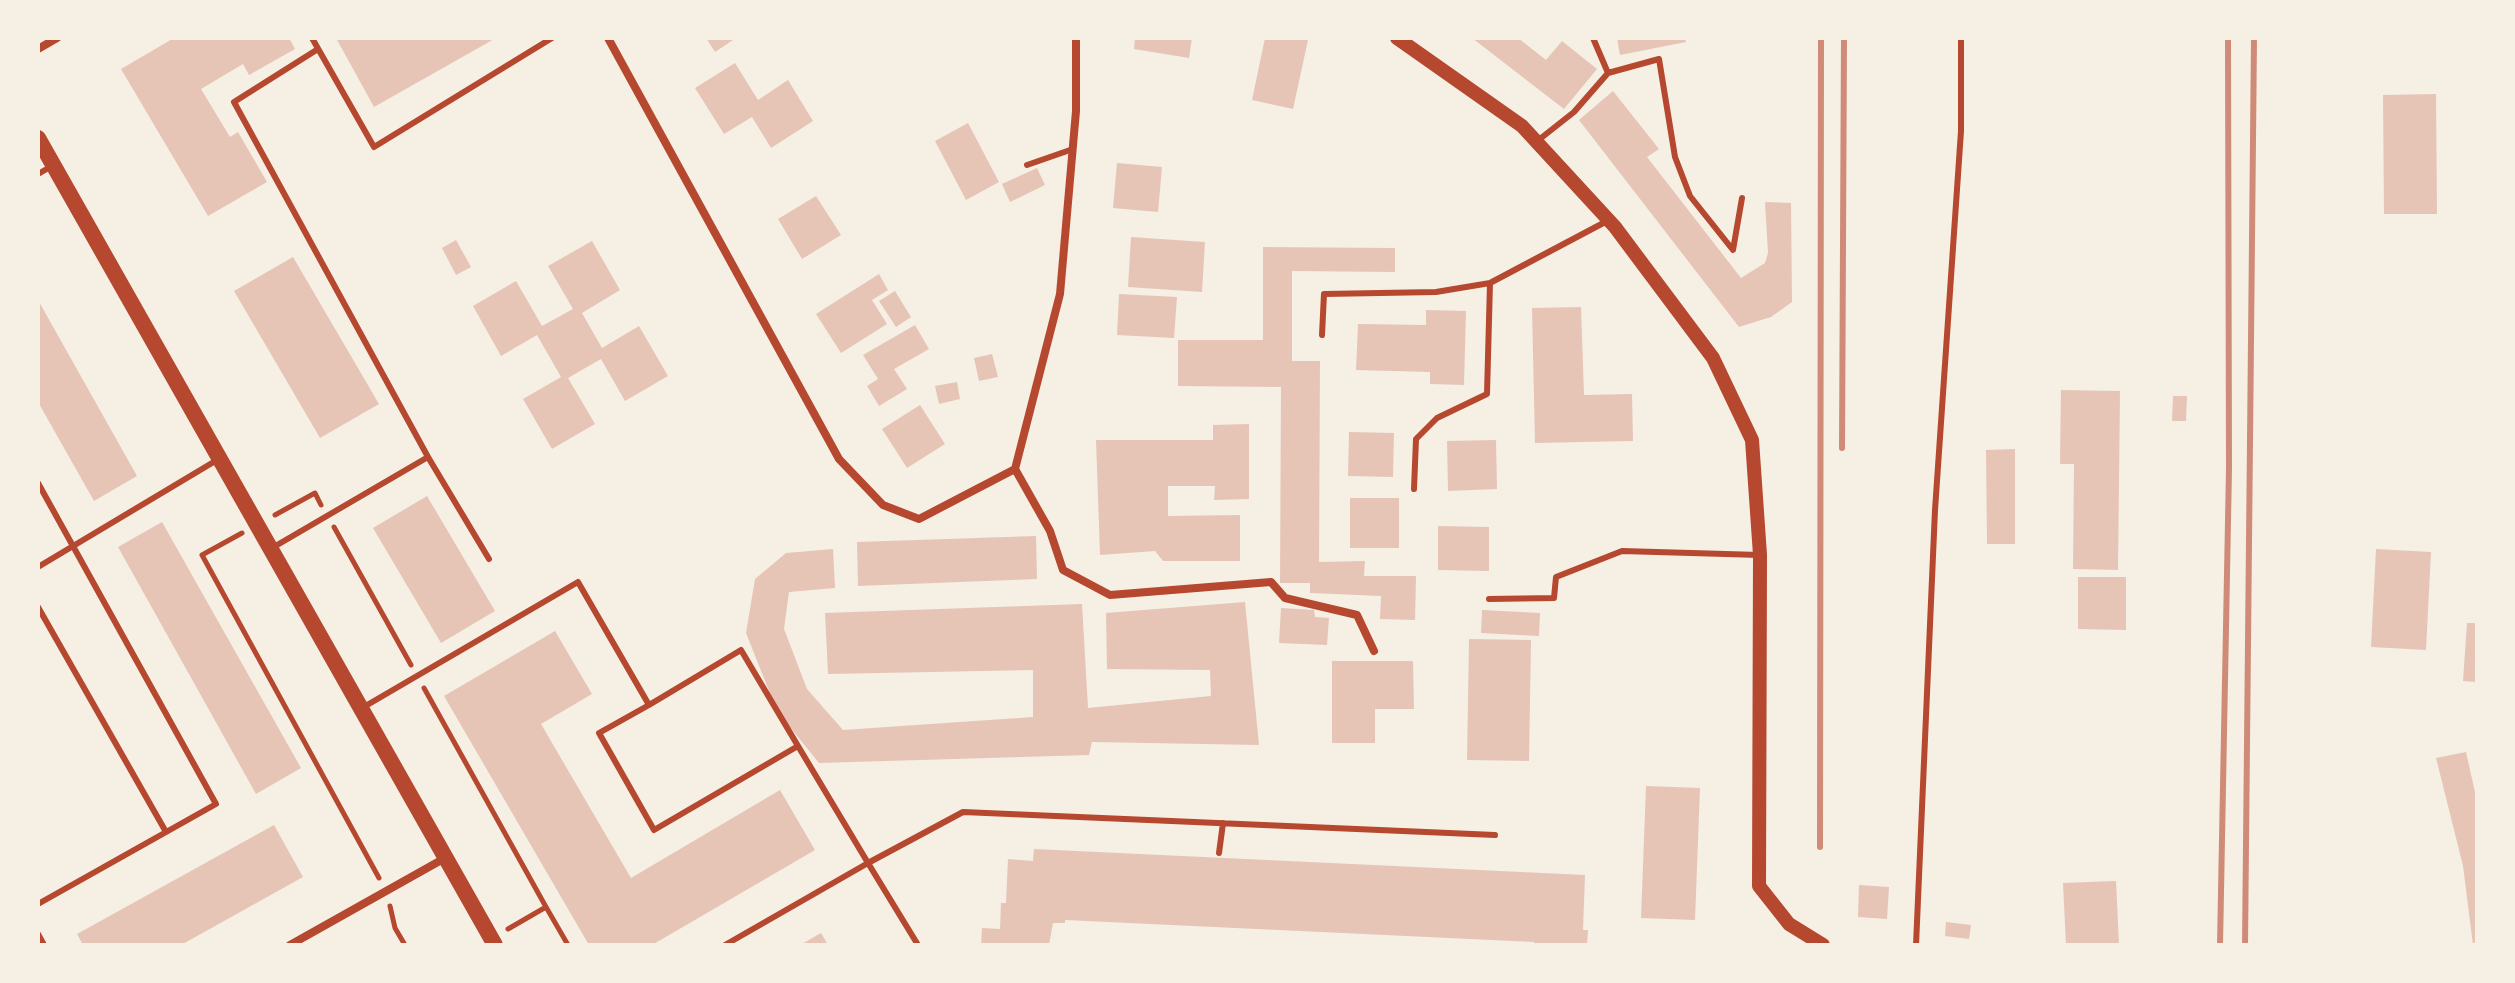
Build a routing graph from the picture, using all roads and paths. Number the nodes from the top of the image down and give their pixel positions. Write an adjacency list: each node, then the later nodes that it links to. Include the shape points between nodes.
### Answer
1 (57, 38): 9 (street)
2 (312, 38): 10 (lane)
3 (552, 38): 10 (lane, via 374,147)
4 (608, 38): 24 (street, via 839,459 883,505 919,519)
5 (1076, 38): 14 (street)
6 (1397, 38): 13 (street, via 1522,126)
7 (1593, 38): 11 (lane)
8 (1961, 38): 59 (lane, via 1961,131 1935,510)
9 (38, 49)
10 (318, 49): 22 (lane, via 234,102)
11 (1608, 73): 13 (lane, via 1574,112); 18 (lane, via 1659,59 1675,157 1690,196 1733,250)
12 (38, 138): 15 (main road)
13 (1536, 142): 19 (street)
14 (1073, 149): 16 (lane); 24 (street, via 1060,294)
15 (54, 165): 17 (lane); 23 (main road)
16 (1027, 165)
17 (38, 174)
18 (1742, 198)
19 (1609, 220): 20 (lane); 31 (street, via 1713,358 1752,440)
20 (1490, 283): 21 (lane, via 1436,292 1324,294); 26 (lane, via 1487,394 1437,418 1416,439)
21 (1322, 335)
22 (428, 457): 27 (lane); 32 (lane)
23 (221, 458): 28 (main road); 29 (lane)
24 (1015, 469): 36 (street, via 1050,531 1063,570 1110,595 1271,582 1285,598 1357,615)
25 (38, 483): 29 (lane)
26 (1414, 489)
27 (327, 516): 28 (path, via 315,493); 30 (lane); 37 (path)
28 (259, 524): 30 (main road); 47 (path, via 202,555)
29 (73, 545): 33 (lane); 42 (lane, via 216,804)
30 (272, 548): 39 (main road)
31 (1760, 555): 34 (lane, via 1622,551 1556,577 1554,598); 58 (street, via 1759,886 1789,924)
32 (489, 559)
33 (38, 567)
34 (1489, 599)
35 (38, 607): 42 (lane)
36 (1374, 651)
37 (417, 676): 38 (lane, via 578,582); 39 (lane); 49 (path)
38 (649, 705): 40 (lane, via 741,650); 40 (lane, via 599,733 654,830)
39 (362, 708): 45 (main road)
40 (798, 746): 46 (lane)
41 (1223, 823): 43 (lane); 44 (lane); 46 (lane, via 963,812)
42 (166, 832): 48 (lane)
43 (1495, 835)
44 (1219, 853)
45 (446, 857): 47 (street); 51 (main road)
46 (868, 863): 56 (lane); 57 (lane)
47 (386, 891): 53 (street); 54 (path)
48 (38, 904)
49 (546, 907): 51 (path); 55 (path)
50 (38, 934): 52 (lane)
51 (493, 942)
52 (44, 945)
53 (290, 945)
54 (405, 945)
55 (568, 945)
56 (725, 945)
57 (918, 945)
58 (1823, 945)
59 (1916, 945)

